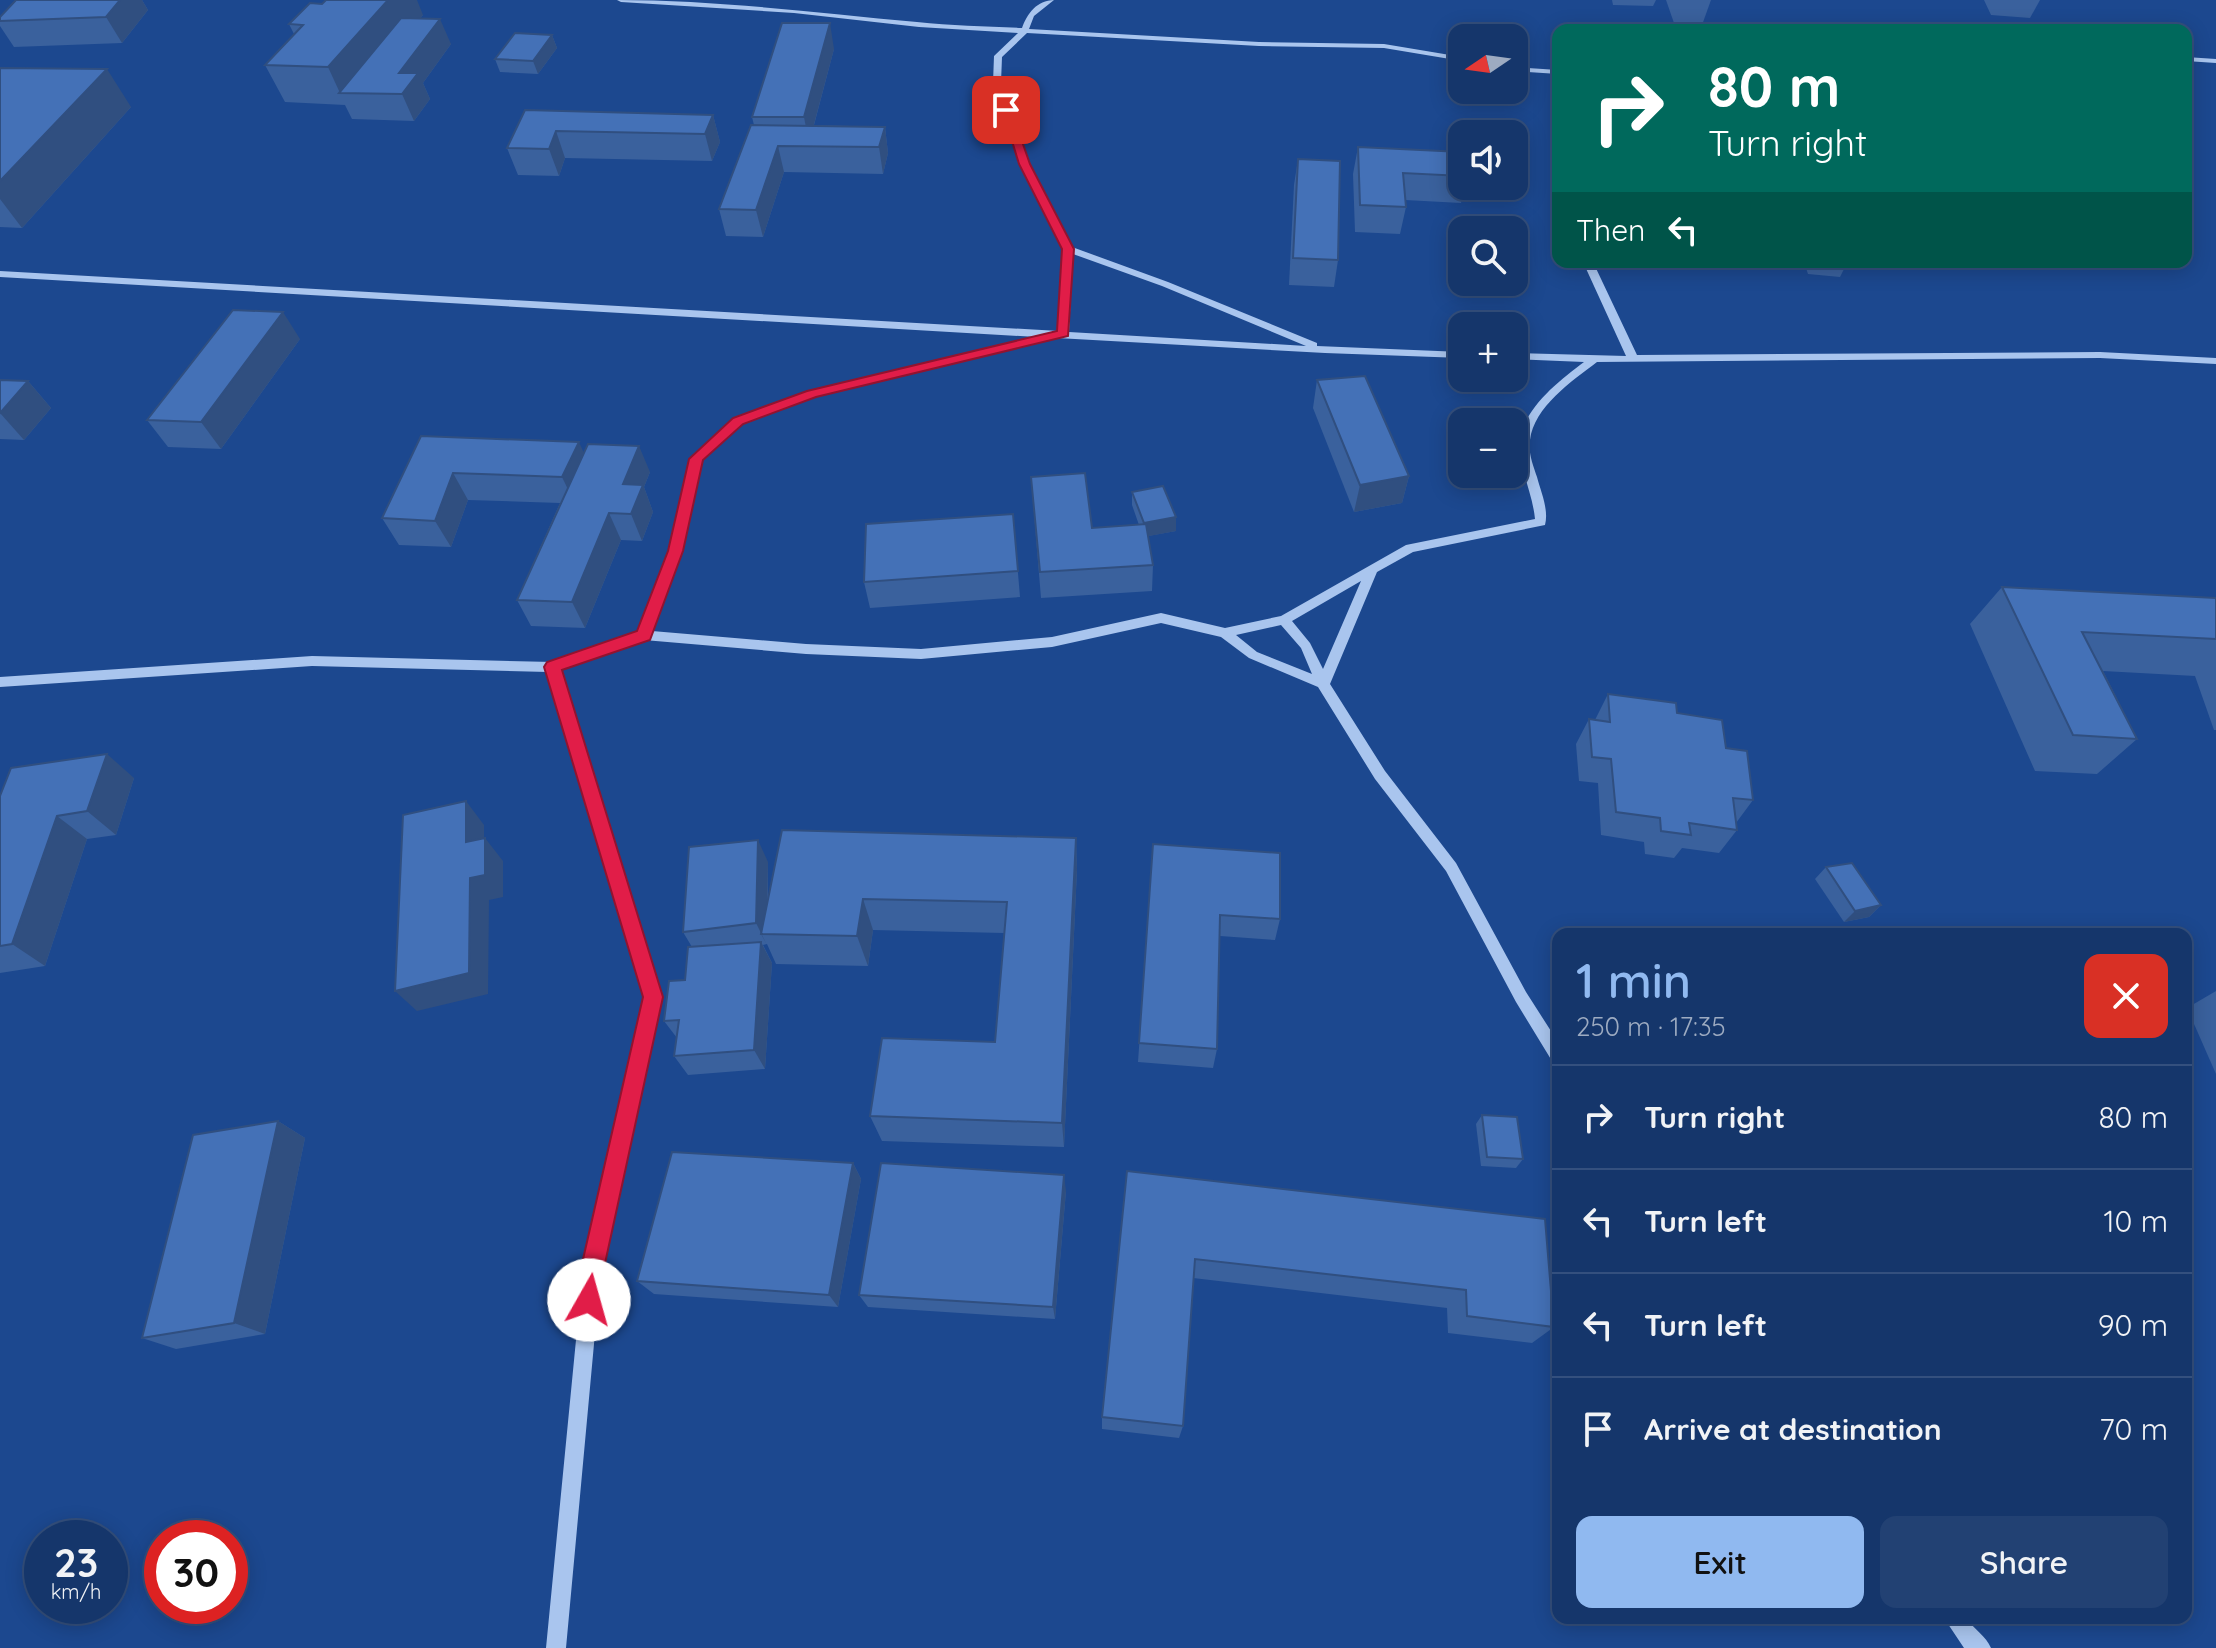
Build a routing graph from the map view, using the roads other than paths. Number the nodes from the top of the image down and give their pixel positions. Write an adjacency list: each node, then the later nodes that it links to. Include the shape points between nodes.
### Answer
1 (621, 0): 3 (street)
2 (1050, 0): 3 (street, via 1031,15)
3 (1024, 32): 4 (street, via 1384,46); 9 (street, via 998,56 997,83 1024,164)
4 (1448, 57)
5 (2192, 59): 6 (street)
6 (2216, 61)
7 (1528, 71): 8 (street)
8 (1552, 73)
9 (1068, 249): 12 (street); 13 (street)
10 (1591, 268): 17 (street)
11 (0, 274): 12 (street)
12 (1064, 333): 13 (street); 22 (street, via 812,394 738,421 697,459 675,551)
13 (1325, 350): 14 (street)
14 (1448, 354)
15 (1528, 357): 16 (street)
16 (1595, 359): 17 (street); 19 (street, via 1558,387 1533,417 1524,452 1541,522 1410,548)
17 (1633, 359): 18 (street, via 2100,355)
18 (2216, 361)
19 (1373, 568): 20 (street); 25 (street)
20 (1284, 620): 21 (street); 25 (street, via 1306,646)
21 (1225, 633): 22 (street, via 1161,618 1052,642 921,654); 25 (street, via 1253,655)
22 (644, 635): 23 (street)
23 (553, 667): 24 (street, via 312,661); 28 (street, via 653,997 592,1268)
24 (0, 682)
25 (1323, 684): 26 (street, via 1380,775 1451,867)
26 (1552, 1046)
27 (1958, 1624): 29 (street)
28 (556, 1648)
29 (1981, 1648)

